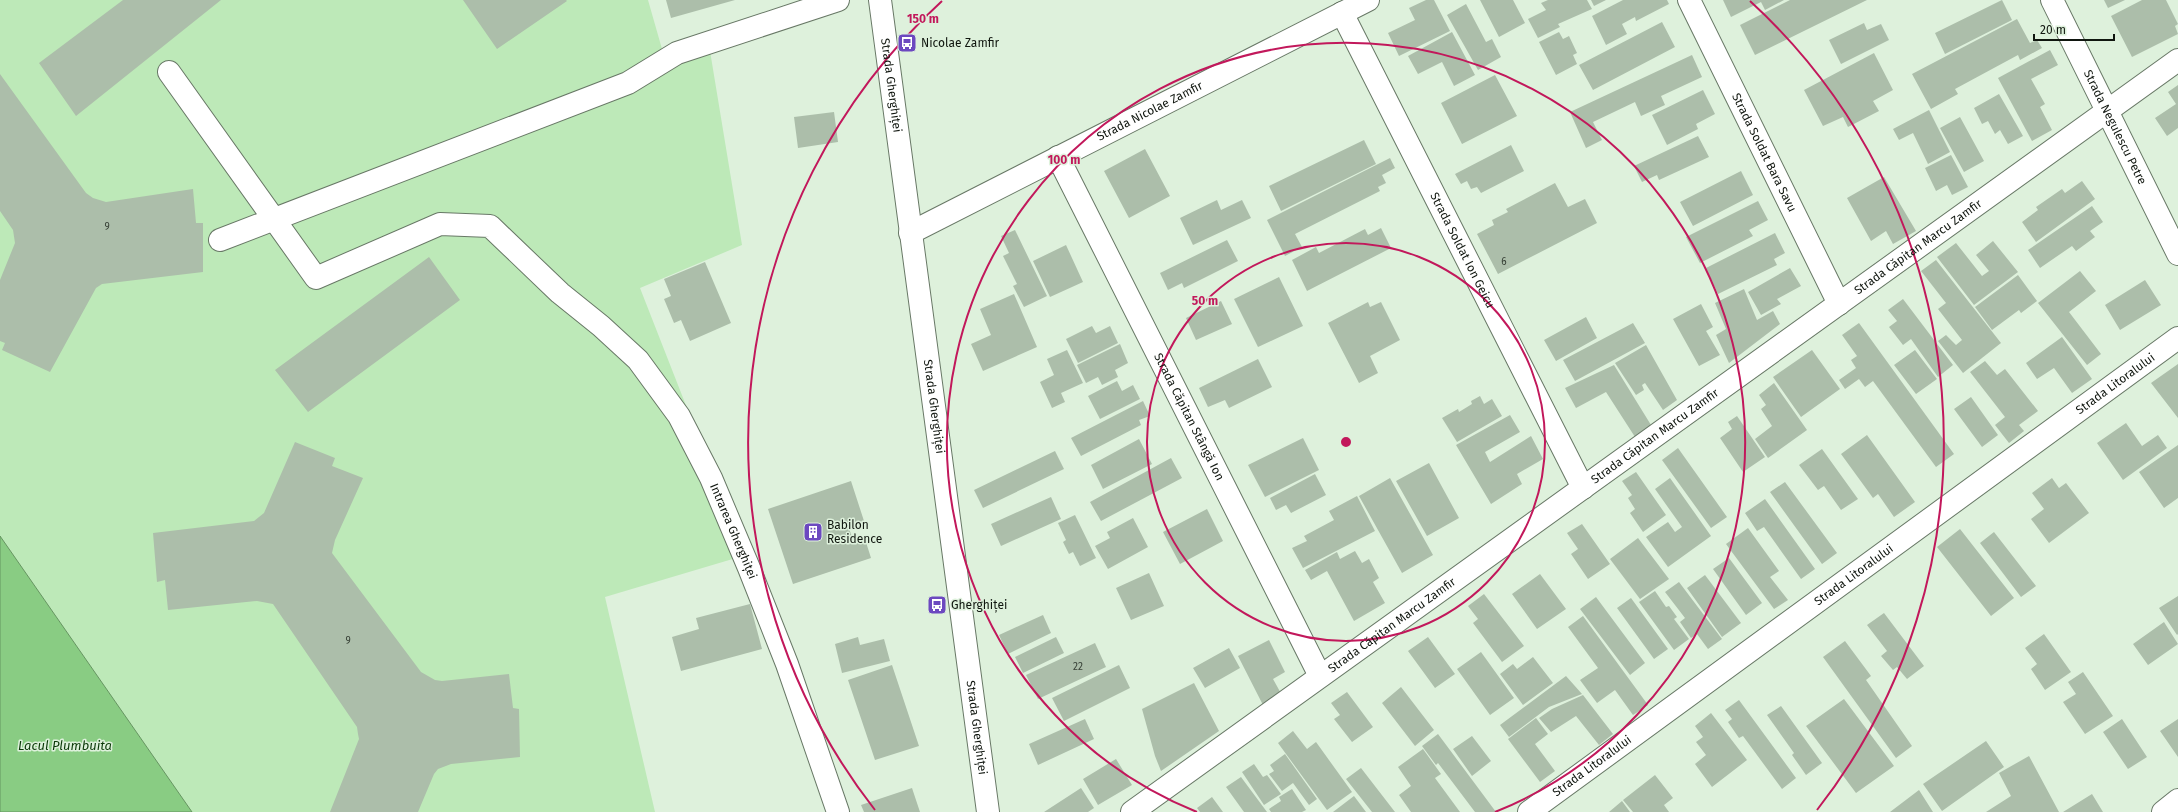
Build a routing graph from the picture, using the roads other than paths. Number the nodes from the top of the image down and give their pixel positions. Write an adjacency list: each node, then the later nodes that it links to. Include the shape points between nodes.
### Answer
1 (838, 0): 11 (street, via 677,53 628,83)
2 (880, 0): 12 (street, Strada Gherghiței)
3 (1368, 0): 6 (street, Strada Nicolae Zamfir)
4 (1690, 0): 15 (street, Strada Soldat Bara Savu)
5 (2052, 0): 9 (street, Strada Negulescu Petre)
6 (1342, 13): 10 (street, Strada Nicolae Zamfir); 17 (street, Strada Soldat Ion Geicu)
7 (2178, 60): 9 (street, Strada Căpitan Marcu Zamfir)
8 (169, 72): 11 (street)
9 (2107, 110): 14 (street, Strada Negulescu Petre); 15 (street, Strada Căpitan Marcu Zamfir)
10 (1058, 157): 12 (street, Strada Nicolae Zamfir); 18 (street, Strada Căpitan Stângă Ion)
11 (275, 219): 13 (street); 20 (street, Intrarea Gherghiței, via 316,278 440,224 490,226 560,293 638,360 679,416 711,478 787,664)
12 (910, 233): 21 (street, Strada Gherghiței)
13 (220, 240)
14 (2178, 254)
15 (1839, 304): 17 (street, Strada Căpitan Marcu Zamfir)
16 (2178, 338): 23 (street, Strada Litoralului)
17 (1583, 488): 18 (street, Strada Căpitan Marcu Zamfir)
18 (1320, 676): 22 (street, Strada Căpitan Marcu Zamfir)
19 (2178, 800): 24 (street)
20 (838, 812)
21 (988, 812)
22 (1132, 812)
23 (1529, 812)
24 (2163, 812)

